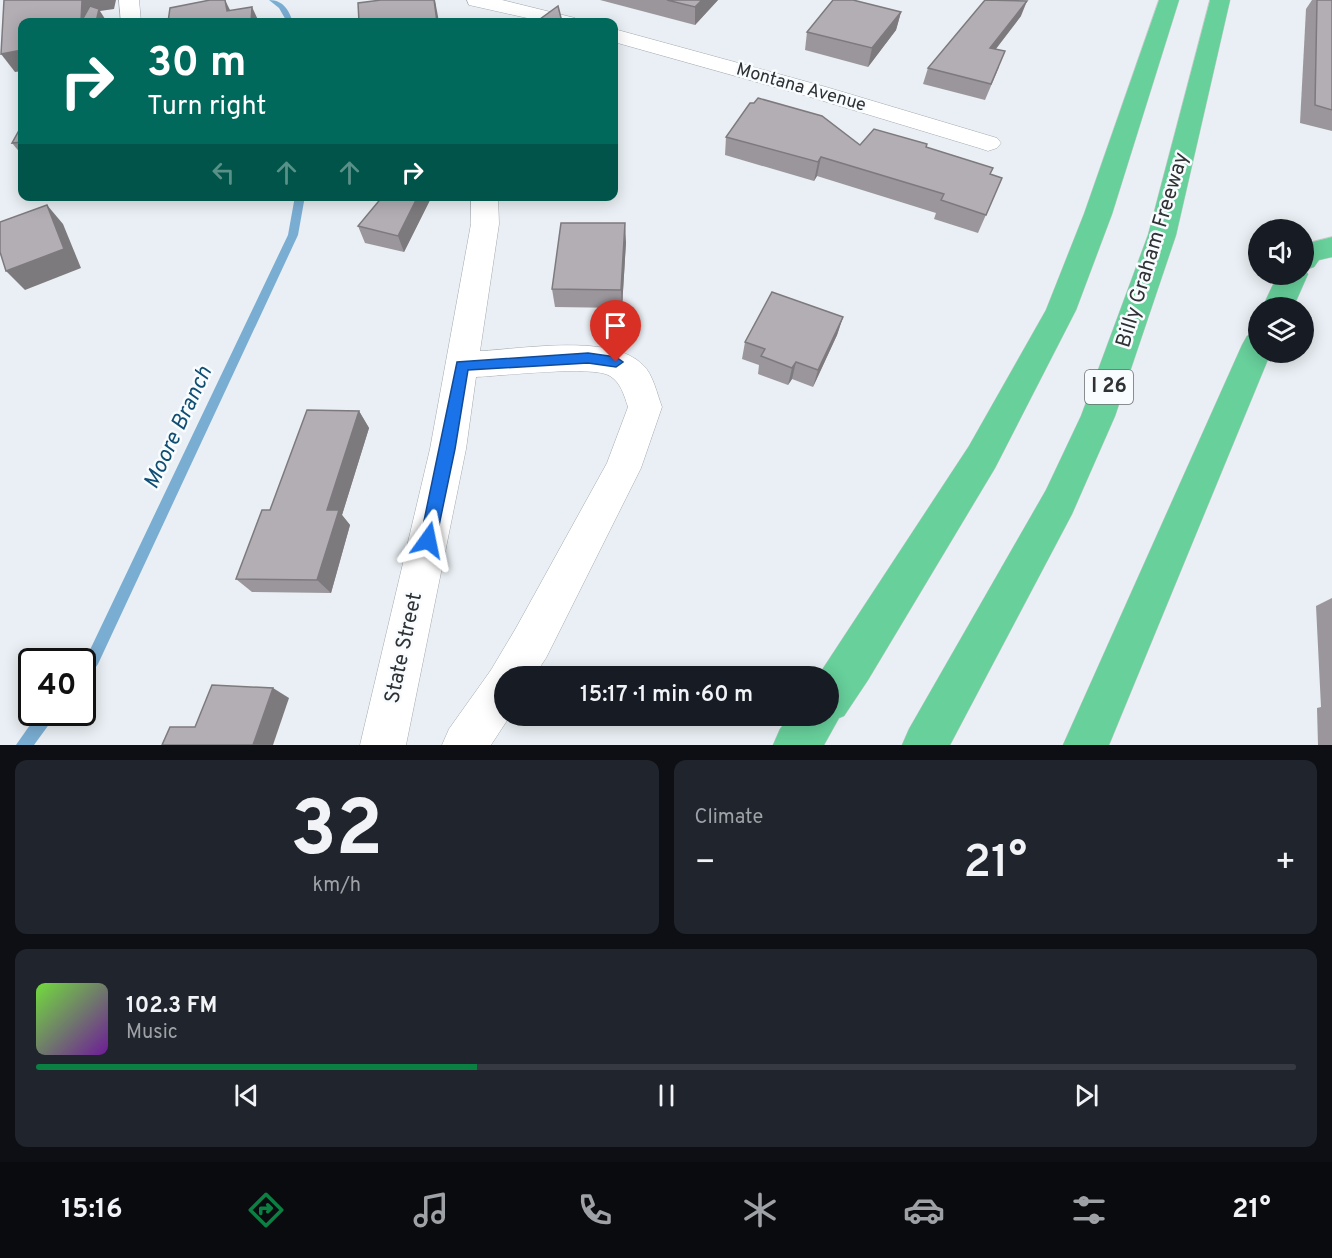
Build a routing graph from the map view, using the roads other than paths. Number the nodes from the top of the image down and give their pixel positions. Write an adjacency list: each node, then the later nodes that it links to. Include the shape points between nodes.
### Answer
1 (129, 0): 6 (street)
2 (1148, 0): 10 (highway, via 1136,40)
3 (1169, 0): 10 (highway)
4 (1220, 0): 24 (highway, Billy Graham Freeway / I 26, via 1162,235 1098,416 1059,502)
5 (476, 1): 7 (street); 8 (street)
6 (131, 18)
7 (477, 18)
8 (552, 18)
9 (618, 36): 11 (street, Montana Avenue)
10 (1146, 68): 18 (highway, via 1098,214 1061,310 982,457)
11 (988, 143)
12 (484, 201): 16 (street, State Street, via 486,224)
13 (1332, 247): 14 (highway)
14 (1314, 252)
15 (1250, 363): 25 (highway)
16 (462, 365): 17 (street, via 588,358 616,362 633,375 645,407 623,468); 21 (street, State Street, via 448,449)
17 (516, 666)
18 (839, 685)
19 (494, 701): 22 (street)
20 (810, 726): 23 (highway)
21 (383, 745)
22 (465, 745)
23 (796, 745)
24 (925, 745)
25 (1086, 745)

